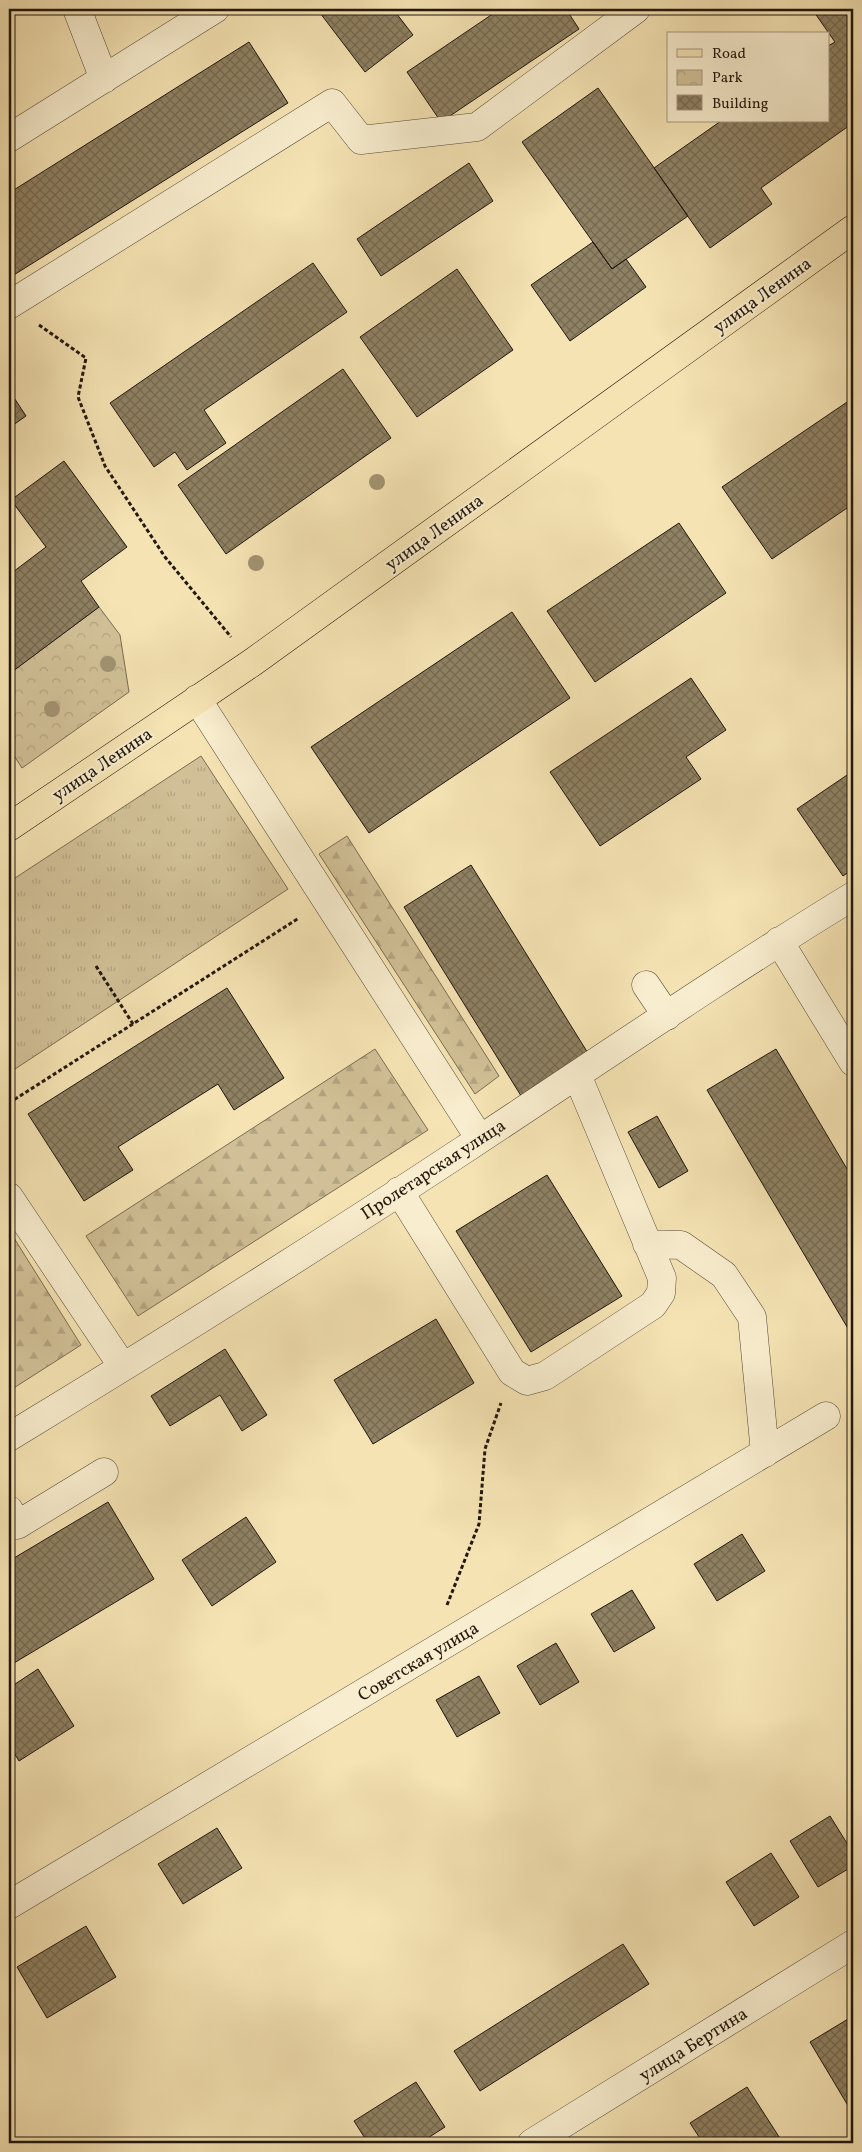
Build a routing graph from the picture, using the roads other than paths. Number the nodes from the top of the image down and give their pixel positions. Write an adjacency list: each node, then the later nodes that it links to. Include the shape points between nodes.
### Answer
1 (77, 9): 4 (street)
2 (215, 9): 4 (street)
3 (636, 9): 7 (street, via 477,127 361,140 332,103)
4 (104, 79): 5 (street)
5 (9, 138)
6 (853, 229): 8 (main road, улица Ленина, via 253,662)
7 (10, 304)
8 (197, 699): 9 (main road, улица Ленина); 16 (street, via 327,900 363,969)
9 (9, 827)
10 (853, 896): 11 (street, Пролетарская улица)
11 (779, 941): 13 (street, Пролетарская улица); 14 (street)
12 (646, 985): 13 (street)
13 (667, 1016): 15 (street, Пролетарская улица)
14 (853, 1062)
15 (577, 1075): 16 (street, Пролетарская улица); 19 (street)
16 (480, 1139): 17 (street, Пролетарская улица)
17 (400, 1191): 19 (street, via 512,1372 527,1381 545,1376 653,1305 661,1293 662,1278); 20 (street, Пролетарская улица)
18 (9, 1197): 20 (street)
19 (647, 1244): 23 (street, via 681,1245 724,1275 752,1317)
20 (123, 1368): 22 (street, Пролетарская улица)
21 (826, 1416): 23 (street, Советская улица)
22 (9, 1437)
23 (766, 1453): 26 (street, Советская улица)
24 (104, 1472): 25 (street)
25 (12, 1521)
26 (9, 1905)
27 (853, 1944): 28 (street, улица Бертина)
28 (532, 2143)

